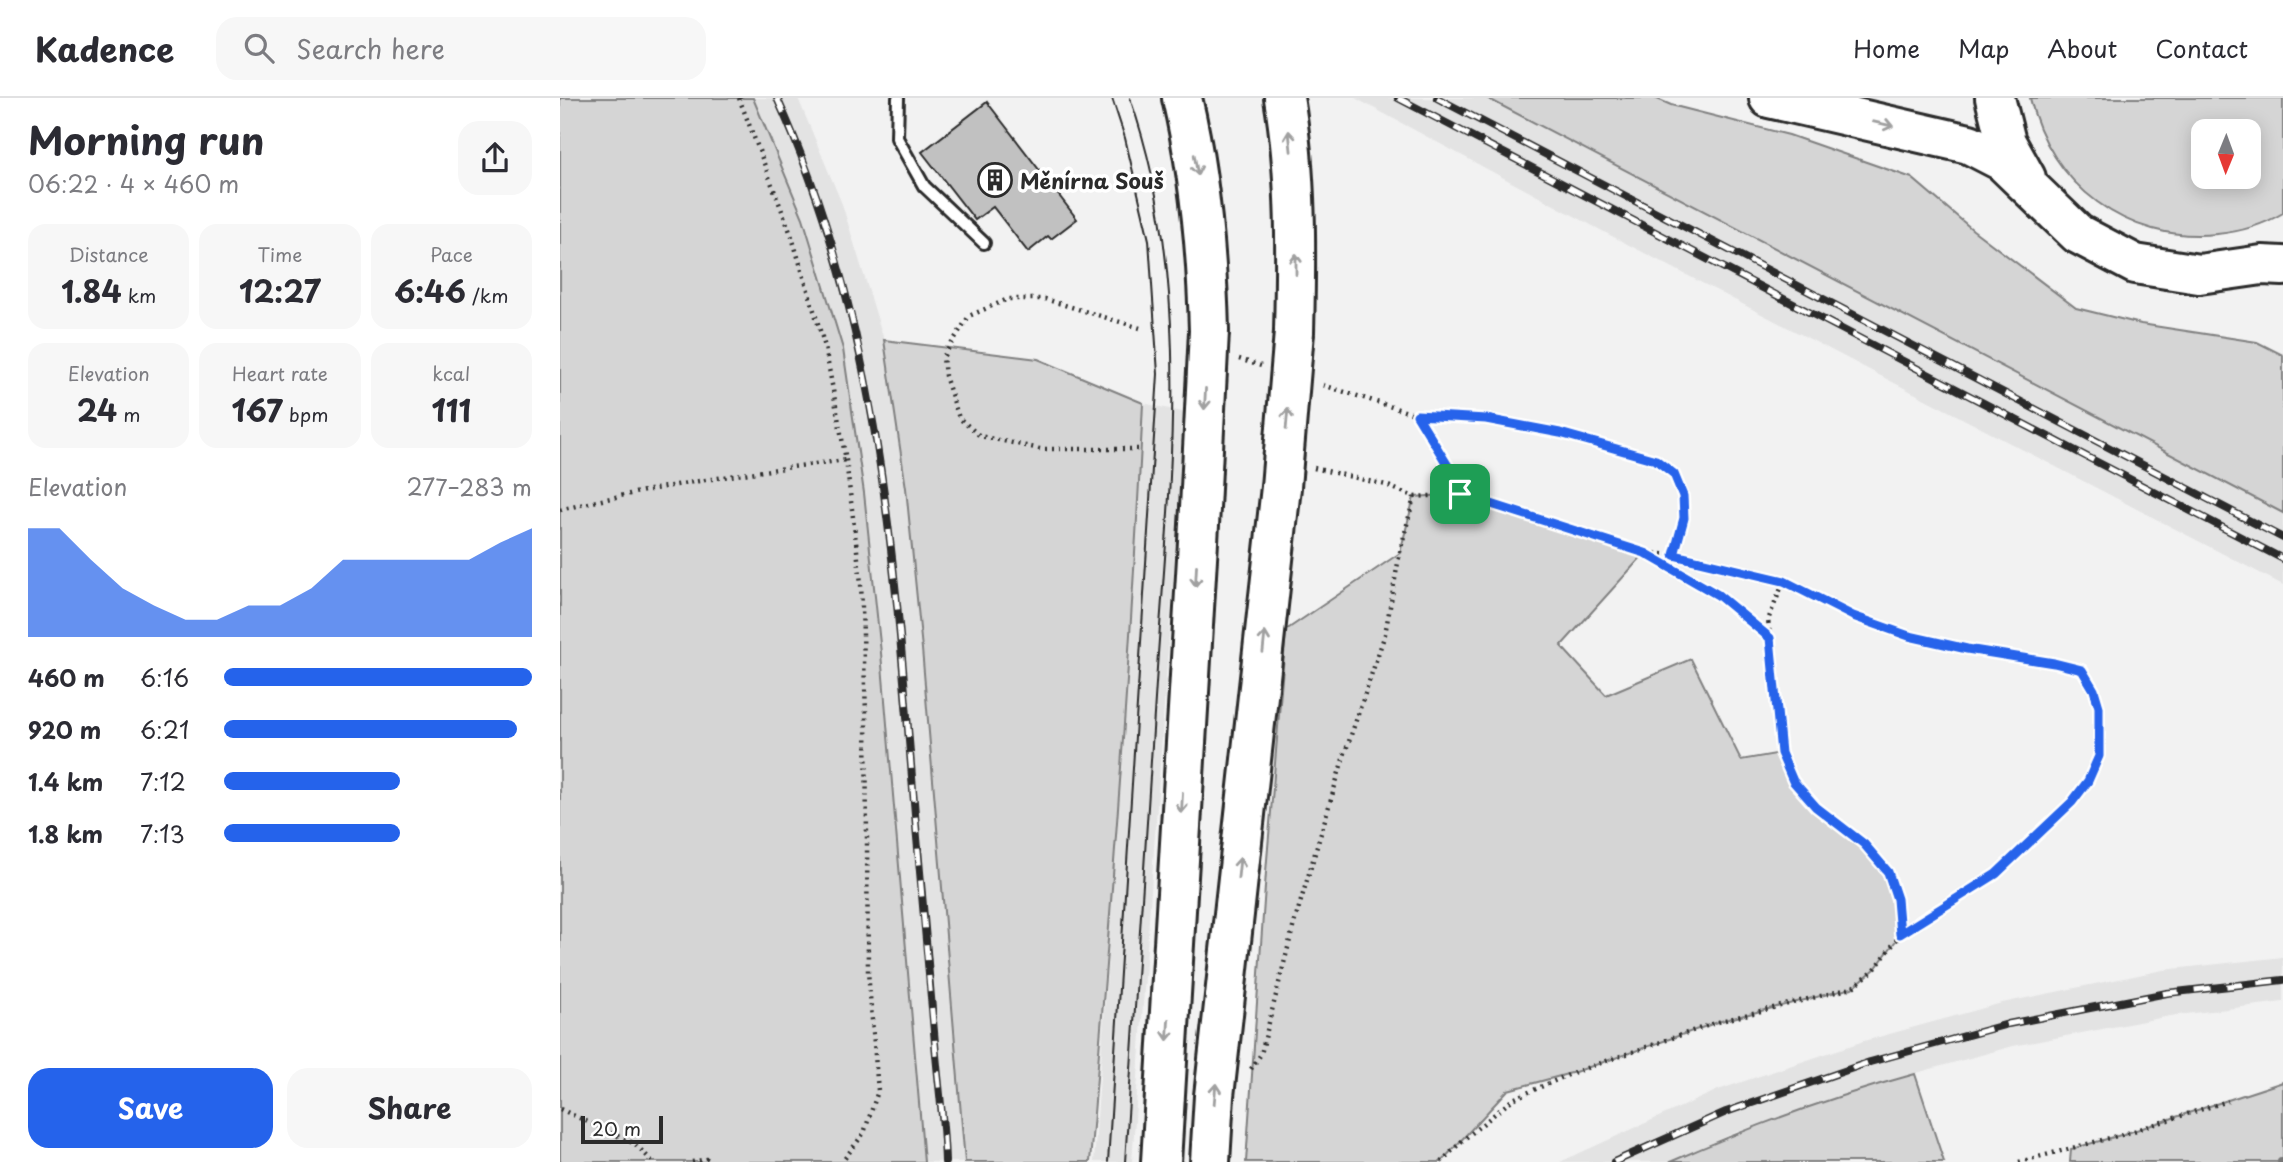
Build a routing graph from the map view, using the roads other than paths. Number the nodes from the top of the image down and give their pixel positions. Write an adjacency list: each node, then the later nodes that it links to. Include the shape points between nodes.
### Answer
1 (898, 98): 7 (lane, via 897,138 924,186)
2 (1182, 98): 9 (highway, one-way to 9, bridge, via 1203,215 1209,331)
3 (1284, 98): 10 (highway, one-way to 3, bridge, via 1214,1096 1292,476 1296,270)
4 (1769, 98): 6 (highway, one-way to 6, via 1969,144 2002,161)
5 (1995, 98): 6 (highway, via 2006,142)
6 (2032, 189): 8 (highway, via 2078,234 2135,264 2199,274)
7 (984, 243)
8 (2276, 262)
9 (1161, 1162)
10 (1210, 1162)

